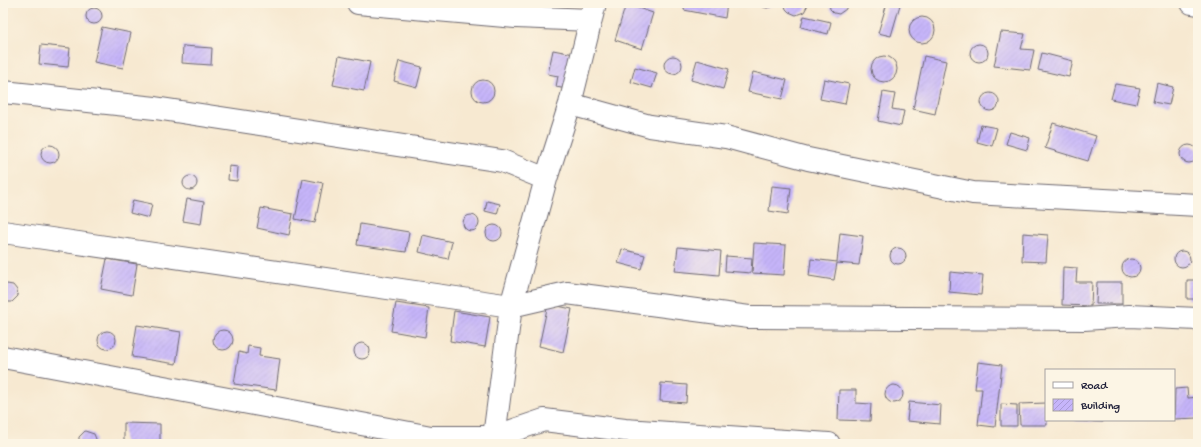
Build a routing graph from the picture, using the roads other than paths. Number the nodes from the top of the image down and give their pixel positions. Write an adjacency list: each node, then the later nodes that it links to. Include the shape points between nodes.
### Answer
1 (358, 3): 4 (street, via 516,17)
2 (1192, 3): 3 (street)
3 (1198, 4)
4 (593, 12): 6 (street)
5 (3, 92): 7 (street, via 155,108 502,161)
6 (570, 104): 7 (street); 8 (street, via 650,126 726,137 808,159 973,193)
7 (546, 179): 10 (street)
8 (1198, 205)
9 (3, 232): 10 (street)
10 (511, 306): 11 (street, via 567,293 749,317 1084,319 1130,316); 13 (street)
11 (1198, 319)
12 (3, 357): 13 (street, via 431,437)
13 (492, 441): 14 (street, via 544,420 625,430)
14 (830, 444)

